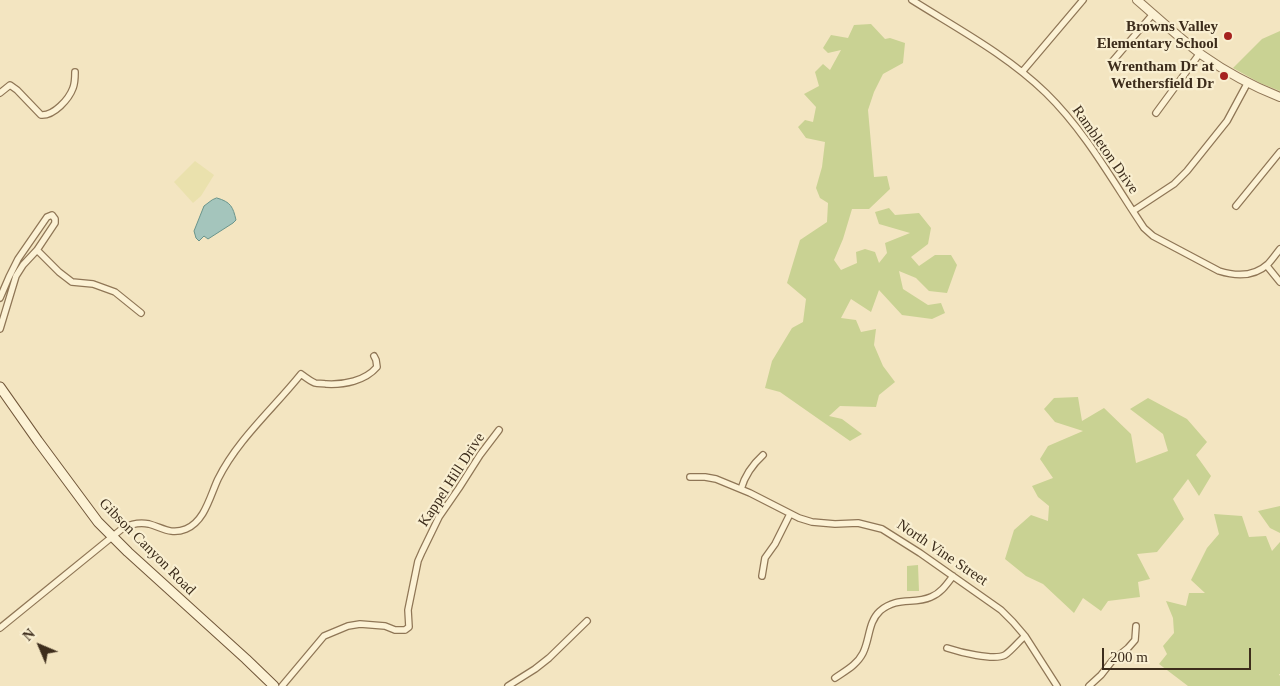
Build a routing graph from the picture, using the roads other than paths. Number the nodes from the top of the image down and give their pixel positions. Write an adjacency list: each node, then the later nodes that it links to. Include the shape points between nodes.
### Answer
1 (912, 0): 8 (street, Rambleton Drive, via 1004,57)
2 (1083, 0): 8 (street)
3 (1137, 0): 4 (street)
4 (1154, 14): 5 (street); 6 (street)
5 (1200, 54): 9 (street); 12 (street)
6 (1111, 63)
7 (75, 72): 10 (street, via 69,96 45,116 10,86)
8 (1022, 72): 15 (street, Rambleton Drive, via 1046,92 1074,123)
9 (1248, 82): 11 (street); 15 (street, via 1227,121 1187,171)
10 (0, 93)
11 (1280, 97)
12 (1156, 113)
13 (1280, 152): 14 (street)
14 (1236, 206)
15 (1133, 212): 18 (street, Rambleton Drive, via 1153,236 1219,271 1244,275)
16 (1280, 249): 18 (street)
17 (37, 250): 20 (street, via 55,223 52,215 47,217 18,259); 21 (street, via 72,282 93,284 115,292); 22 (street, via 16,276)
18 (1267, 266): 19 (street)
19 (1280, 282)
20 (0, 298)
21 (140, 313)
22 (0, 329)
23 (374, 356): 30 (street, via 377,367 372,372 346,383 315,383 301,374 243,441 219,478 205,510 193,525 169,531 149,524 133,524)
24 (0, 387): 30 (main road, Gibson Canyon Road, via 91,513)
25 (499, 430): 40 (street, Kappel Hill Drive, via 439,517 422,552 408,610 409,627 395,630 360,624 324,636)
26 (763, 455): 28 (street, via 750,469)
27 (690, 477): 28 (street, North Vine Street, via 716,479)
28 (740, 489): 29 (street, North Vine Street)
29 (790, 514): 31 (street, via 765,558); 32 (street, North Vine Street, via 812,522 858,523 882,529)
30 (112, 536): 35 (street); 39 (main road, Gibson Canyon Road)
31 (762, 576)
32 (954, 576): 36 (street, North Vine Street, via 1001,610); 38 (street, via 931,597 895,602 881,610 875,616 863,653 852,667)
33 (586, 621): 41 (street, via 549,658)
34 (1136, 626): 43 (street, via 1135,640)
35 (0, 628)
36 (1025, 636): 37 (street, via 1002,656); 42 (street, North Vine Street)
37 (947, 648)
38 (835, 678)
39 (274, 686)
40 (282, 686)
41 (508, 686)
42 (1057, 686)
43 (1089, 686)

